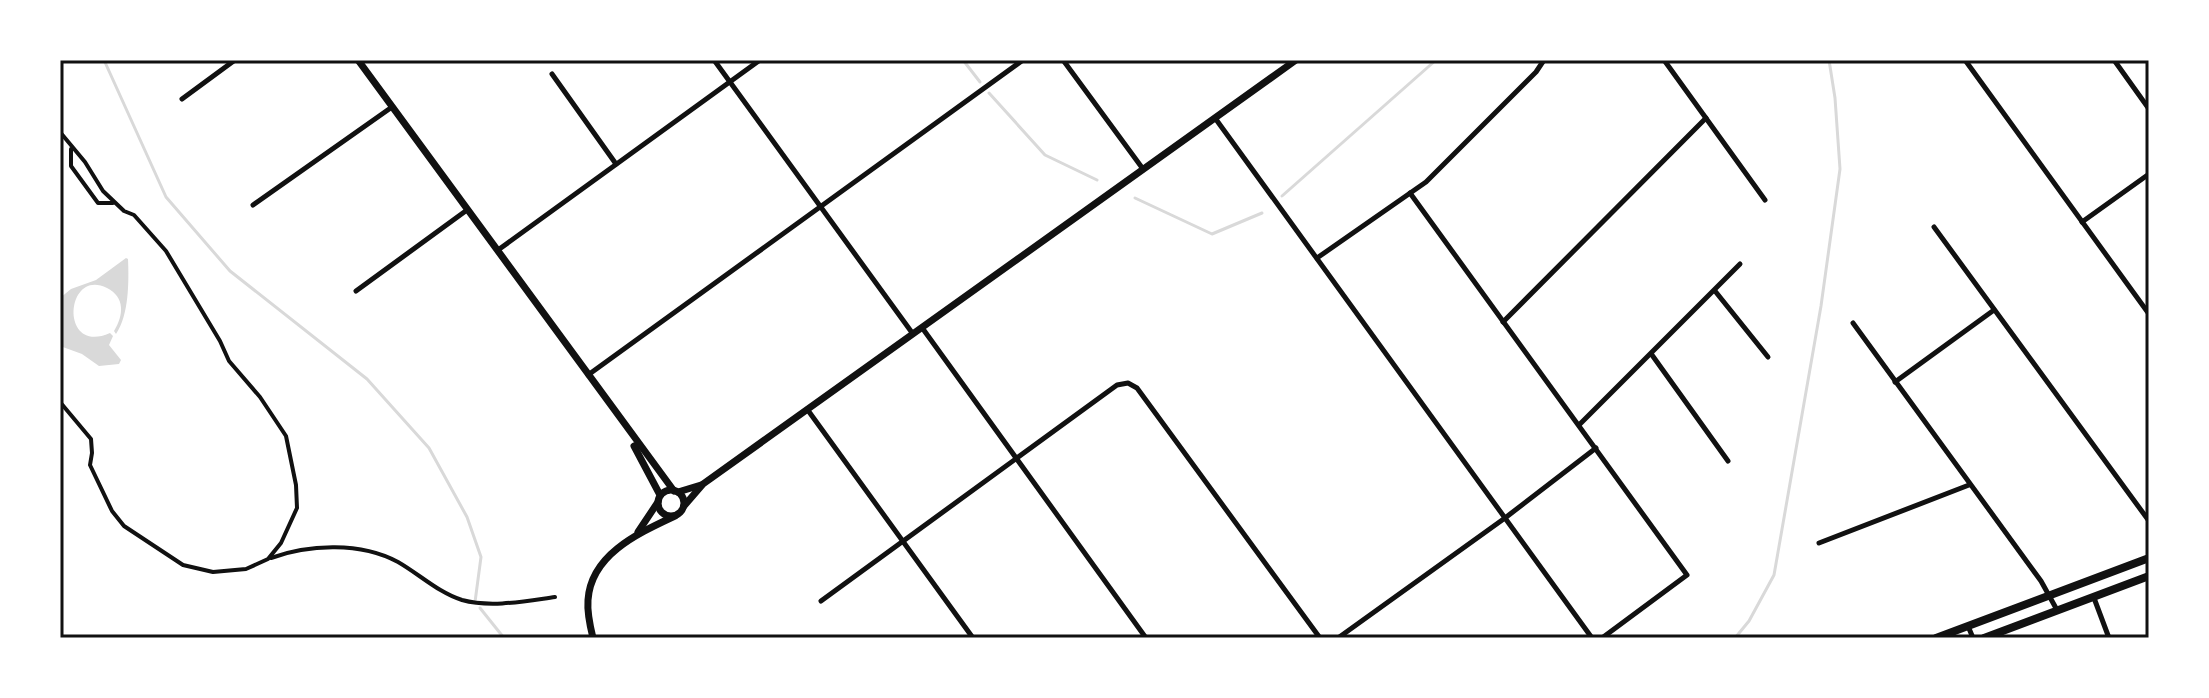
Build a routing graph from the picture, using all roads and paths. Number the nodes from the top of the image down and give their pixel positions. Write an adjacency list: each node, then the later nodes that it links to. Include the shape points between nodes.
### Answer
1 (235, 60): 14 (street)
2 (358, 60): 15 (main road)
3 (714, 60): 13 (street)
4 (760, 60): 13 (street)
5 (1023, 60): 28 (street)
6 (1063, 60): 22 (street)
7 (1296, 60): 17 (main road)
8 (1544, 60): 24 (street)
9 (1664, 60): 18 (street)
10 (1965, 60): 30 (street)
11 (2114, 60): 16 (street)
12 (552, 74): 21 (street)
13 (730, 82): 21 (street); 28 (street)
14 (182, 99)
15 (392, 107): 27 (street); 29 (main road)
16 (2149, 109)
17 (1215, 117): 22 (main road); 33 (street)
18 (1706, 118): 25 (street); 39 (street)
19 (60, 132): 20 (street)
20 (71, 147): 26 (street); 26 (street, via 71,166 98,203)
21 (616, 164): 32 (street)
22 (1143, 169): 41 (main road)
23 (2149, 174): 30 (street)
24 (1410, 193): 33 (street); 39 (street)
25 (1765, 200)
26 (113, 203): 66 (street, via 134,215 166,251 229,361 286,436 297,508)
27 (253, 205)
28 (820, 206): 42 (street); 45 (street)
29 (467, 210): 32 (main road); 35 (street)
30 (2082, 222): 38 (street)
31 (1934, 227): 37 (street)
32 (497, 250): 45 (main road)
33 (1317, 258): 60 (street)
34 (1740, 264): 36 (street)
35 (356, 291)
36 (1715, 291): 43 (street); 44 (street)
37 (1994, 310): 46 (street); 61 (street)
38 (2149, 314)
39 (1503, 322): 49 (street)
40 (1853, 323): 46 (street)
41 (923, 329): 42 (main road); 52 (street)
42 (914, 335): 48 (main road)
43 (1652, 355): 49 (street); 53 (street)
44 (1768, 357)
45 (587, 375): 50 (main road)
46 (1895, 382): 55 (street)
47 (60, 402): 66 (street, via 91,439 90,465 124,526 183,565 213,572 246,569)
48 (807, 409): 54 (main road); 63 (street)
49 (1579, 425): 51 (street)
50 (624, 426): 56 (main road); 57 (main road)
51 (1596, 448): 60 (street); 80 (street, via 1687,575)
52 (1017, 459): 63 (street); 76 (street); 77 (street, via 1117,385 1137,388)
53 (1728, 461)
54 (703, 484): 56 (main road); 58 (main road)
55 (1969, 485): 64 (street); 69 (street)
56 (676, 492): 57 (main road); 58 (main road)
57 (659, 499): 59 (main road, via 663,514); 62 (main road)
58 (684, 506): 59 (main road)
59 (675, 516): 62 (main road)
60 (1505, 518): 78 (street); 79 (street)
61 (2149, 521)
62 (637, 534): 74 (main road, via 593,576 588,601)
63 (904, 542): 71 (street); 75 (street)
64 (1819, 543)
65 (2149, 558): 69 (main road)
66 (268, 559): 68 (street, via 308,548 358,550 395,560 443,591 472,602)
67 (2149, 576): 70 (main road)
68 (555, 597)
69 (2051, 597): 72 (street); 73 (main road)
70 (2093, 597): 72 (main road); 84 (street)
71 (821, 601)
72 (2057, 610): 83 (main road)
73 (1968, 626): 81 (main road); 82 (street)
74 (593, 638)
75 (973, 638)
76 (1146, 638)
77 (1320, 638)
78 (1338, 638)
79 (1592, 638)
80 (1602, 638)
81 (1936, 638)
82 (1973, 638)
83 (1984, 638)
84 (2109, 638)

